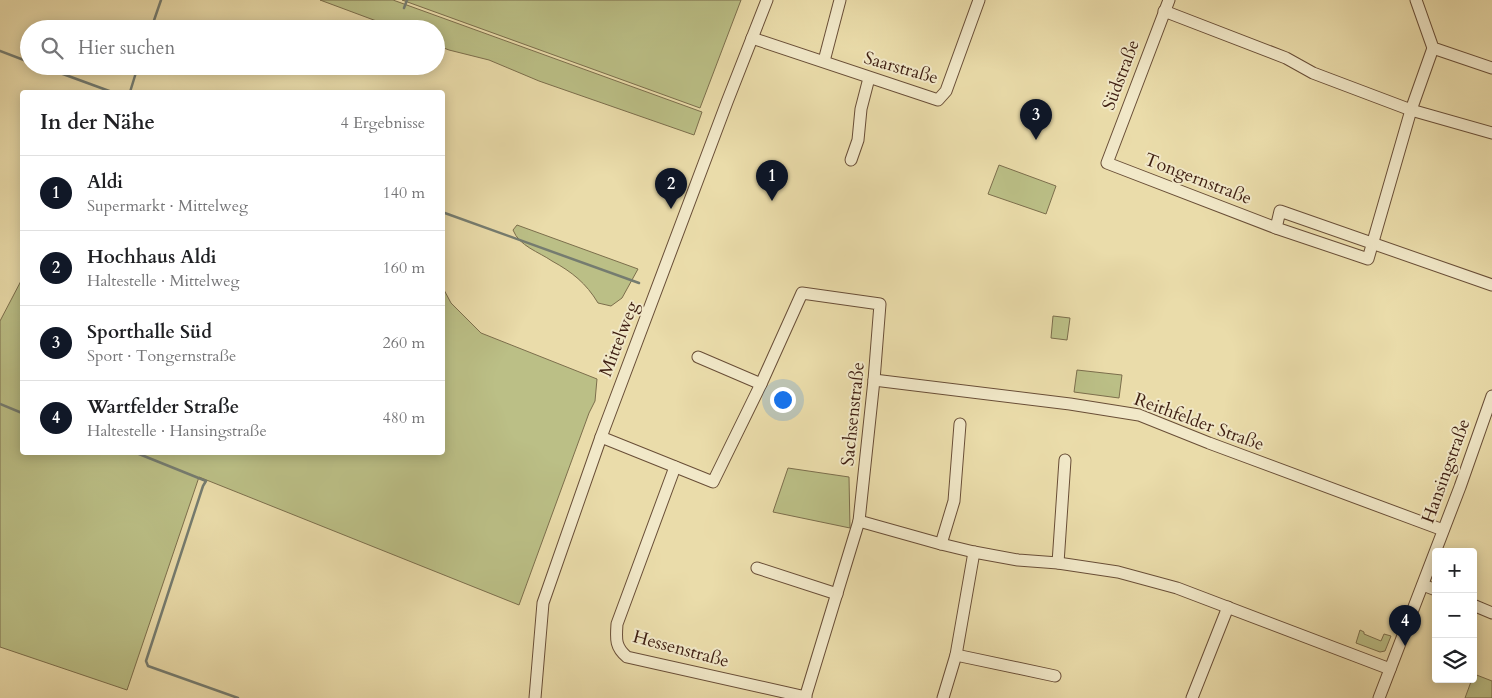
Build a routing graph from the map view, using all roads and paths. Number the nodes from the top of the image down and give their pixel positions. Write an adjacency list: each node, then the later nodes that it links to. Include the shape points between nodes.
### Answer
1 (767, 0): 6 (street, Mittelweg)
2 (840, 0): 8 (street)
3 (979, 0): 10 (street, Saarstraße, via 946,91 938,100)
4 (1416, 0): 7 (street)
5 (1166, 6): 11 (street, via 1313,73); 14 (street, Südstraße)
6 (752, 38): 8 (street, Saarstraße); 23 (street, Mittelweg)
7 (1433, 48): 9 (street); 11 (street)
8 (824, 61): 10 (street, Saarstraße)
9 (1492, 68)
10 (869, 78): 13 (street, via 858,140)
11 (1411, 110): 12 (street); 16 (street)
12 (1492, 133)
13 (851, 160)
14 (1107, 163): 15 (street, Tongernstraße)
15 (1276, 228): 16 (street, Tongernstraße, via 1368,259); 16 (street, via 1280,211)
16 (1372, 243): 17 (street)
17 (1492, 286)
18 (698, 357): 20 (street)
19 (874, 380): 20 (street, Sachsenstraße, via 880,304 802,292); 26 (street, Sachsenstraße); 27 (street, Reithfelder Straße, via 1139,415)
20 (761, 384): 25 (street, Sachsenstraße, via 713,482)
21 (1492, 396): 27 (street, Hansingstraße)
22 (960, 424): 28 (street, via 954,501)
23 (601, 437): 25 (street, Sachsenstraße); 41 (street, Mittelweg, via 543,603)
24 (1065, 460): 30 (street)
25 (675, 467): 42 (street, Hessenstraße, via 617,624 619,650 627,657)
26 (859, 521): 28 (street); 34 (street, Sachsenstraße)
27 (1443, 530): 32 (street, Hansingstraße)
28 (941, 544): 29 (street)
29 (974, 552): 30 (street); 38 (street)
30 (1058, 563): 35 (street, via 1118,572 1177,588)
31 (757, 568): 34 (street)
32 (1423, 585): 33 (street); 39 (street, Hansingstraße)
33 (1432, 588)
34 (837, 594): 42 (street, Sachsenstraße)
35 (1228, 607): 39 (street); 44 (street)
36 (1477, 607): 37 (street)
37 (1492, 613)
38 (956, 655): 40 (street); 43 (street)
39 (1390, 669): 45 (street, Hansingstraße)
40 (1055, 676)
41 (535, 698)
42 (806, 698)
43 (942, 698)
44 (1192, 698)
45 (1380, 698)

